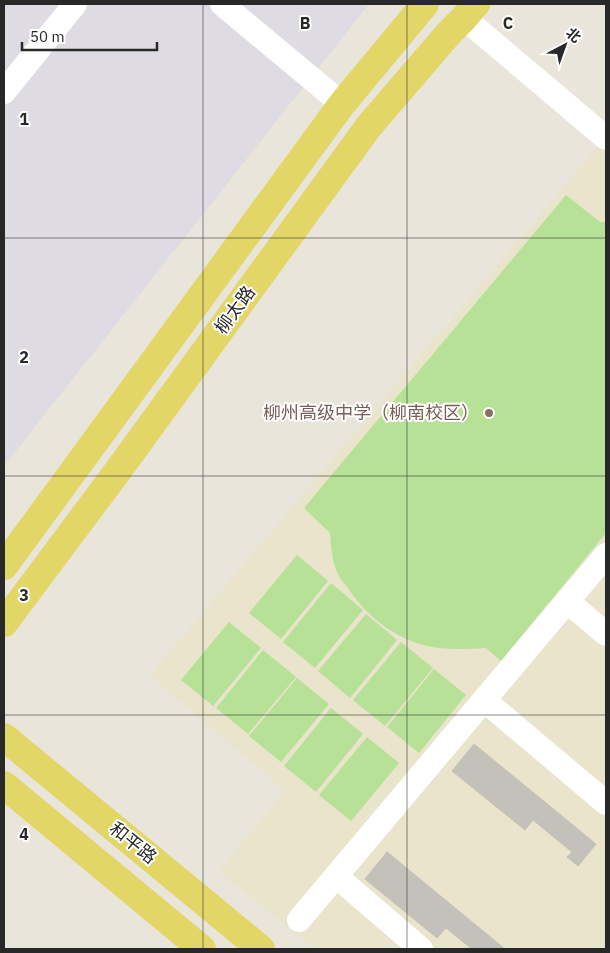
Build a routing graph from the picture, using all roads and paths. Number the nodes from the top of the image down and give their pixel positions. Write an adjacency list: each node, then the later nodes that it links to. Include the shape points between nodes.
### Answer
1 (75, 4): 5 (street)
2 (222, 4): 6 (street)
3 (425, 4): 6 (main road, 柳太路)
4 (470, 11): 7 (street); 11 (main road, 柳太路, via 370,126)
5 (4, 92)
6 (342, 104): 9 (main road, 柳太路)
7 (606, 138)
8 (606, 555): 10 (street)
9 (4, 566)
10 (568, 601): 12 (street); 13 (street)
11 (4, 623)
12 (606, 634)
13 (484, 700): 16 (street); 17 (street)
14 (4, 737): 20 (main road, 和平路)
15 (4, 785): 19 (main road)
16 (606, 803)
17 (336, 876): 18 (street); 21 (street)
18 (300, 920)
19 (202, 949)
20 (261, 949)
21 (422, 949)

